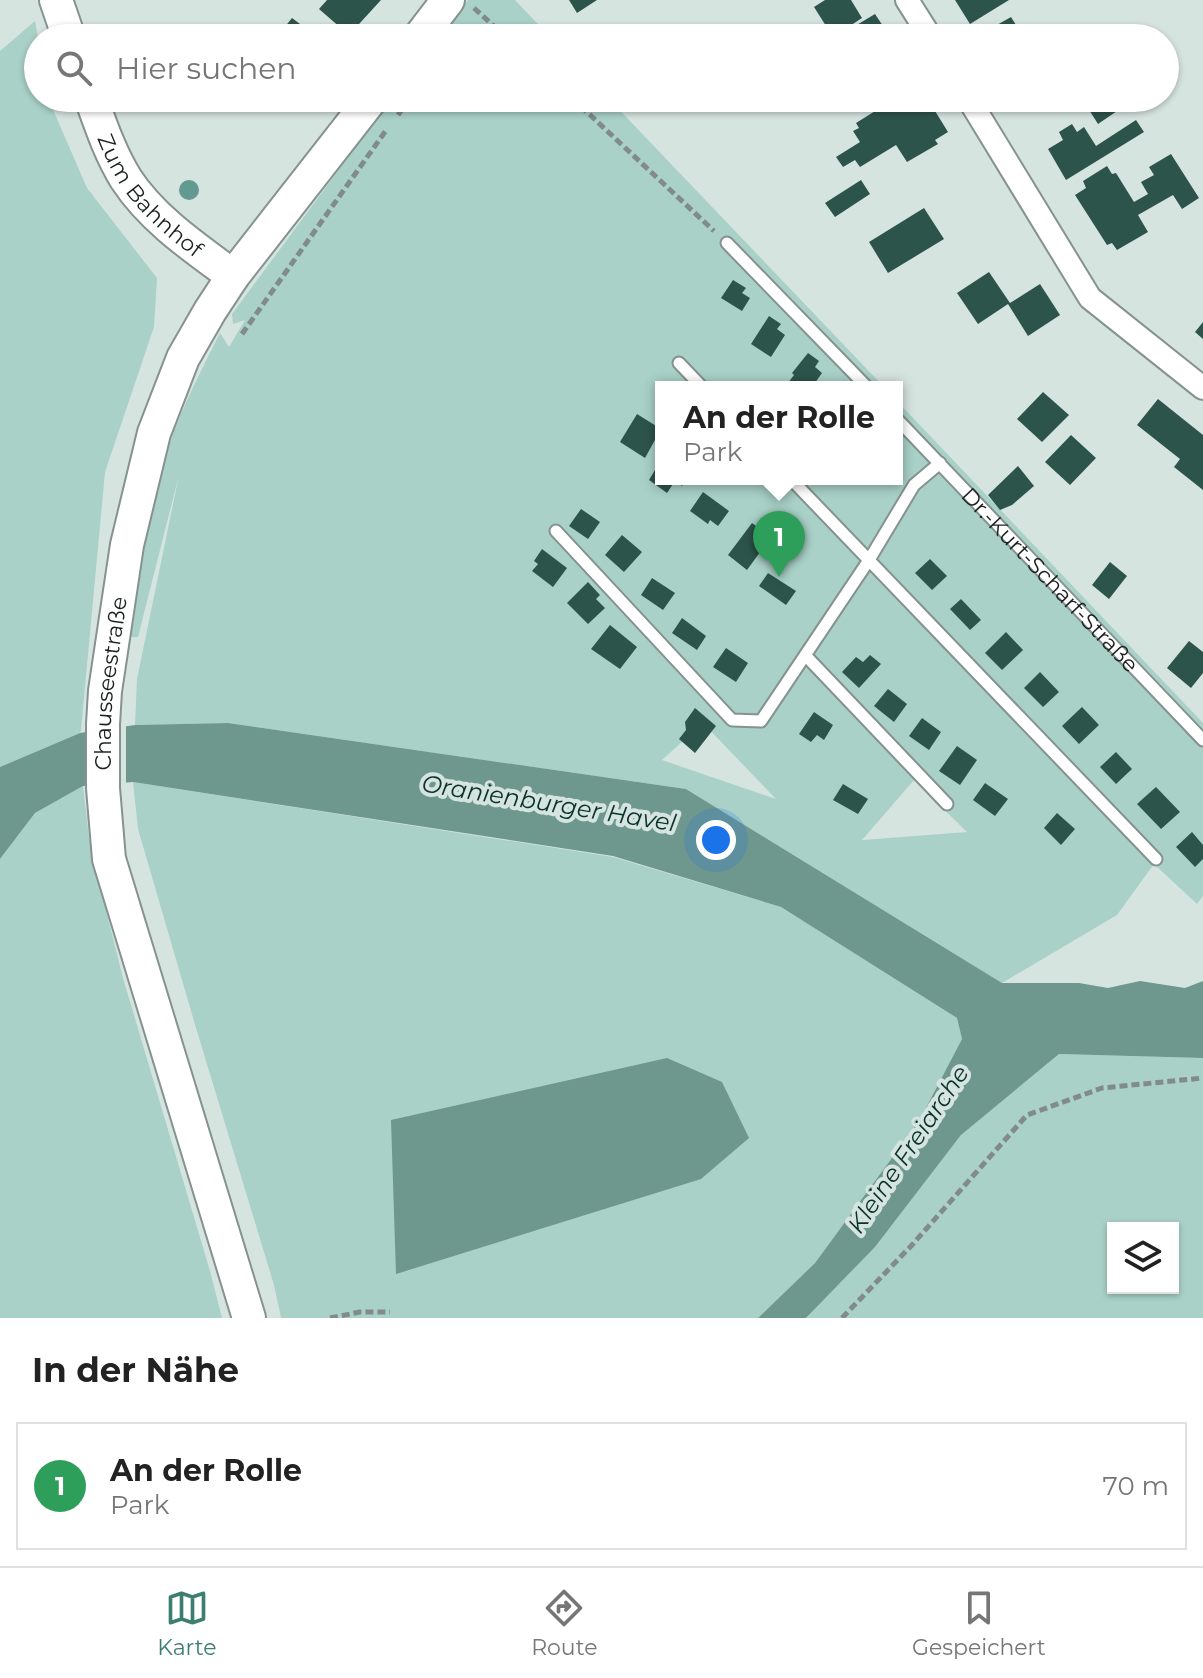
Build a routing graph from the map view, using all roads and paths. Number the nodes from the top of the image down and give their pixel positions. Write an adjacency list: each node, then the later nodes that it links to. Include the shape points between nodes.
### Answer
1 (56, 0): 4 (main road)
2 (907, 0): 7 (street)
3 (461, 4): 5 (main road); 6 (path)
4 (64, 24)
5 (436, 24)
6 (488, 24)
7 (922, 24)
8 (96, 112): 14 (main road, Zum Bahnhof, via 128,181 159,218)
9 (361, 112): 14 (main road, Chausseestraße)
10 (400, 112): 15 (path)
11 (587, 112): 13 (path)
12 (977, 112): 19 (street, via 1090,298)
13 (727, 243): 18 (lane)
14 (233, 276): 31 (main road, Chausseestraße, via 183,358 154,433 127,545 105,691 103,788 109,859)
15 (242, 334)
16 (679, 363): 17 (lane)
17 (696, 381)
18 (861, 381)
19 (1203, 388)
20 (903, 425): 21 (lane, Dr.-Kurt-Scharf-Straße)
21 (940, 463): 24 (lane, via 914,485); 26 (lane, Dr.-Kurt-Scharf-Straße)
22 (797, 485): 24 (lane)
23 (556, 531): 25 (lane, via 732,720 761,721)
24 (869, 560): 25 (lane); 28 (lane)
25 (806, 656): 27 (lane)
26 (1203, 740)
27 (947, 804)
28 (1156, 859)
29 (1203, 1078): 33 (path, via 1102,1088 1027,1115)
30 (390, 1312): 32 (path)
31 (249, 1318)
32 (330, 1318)
33 (842, 1318)

